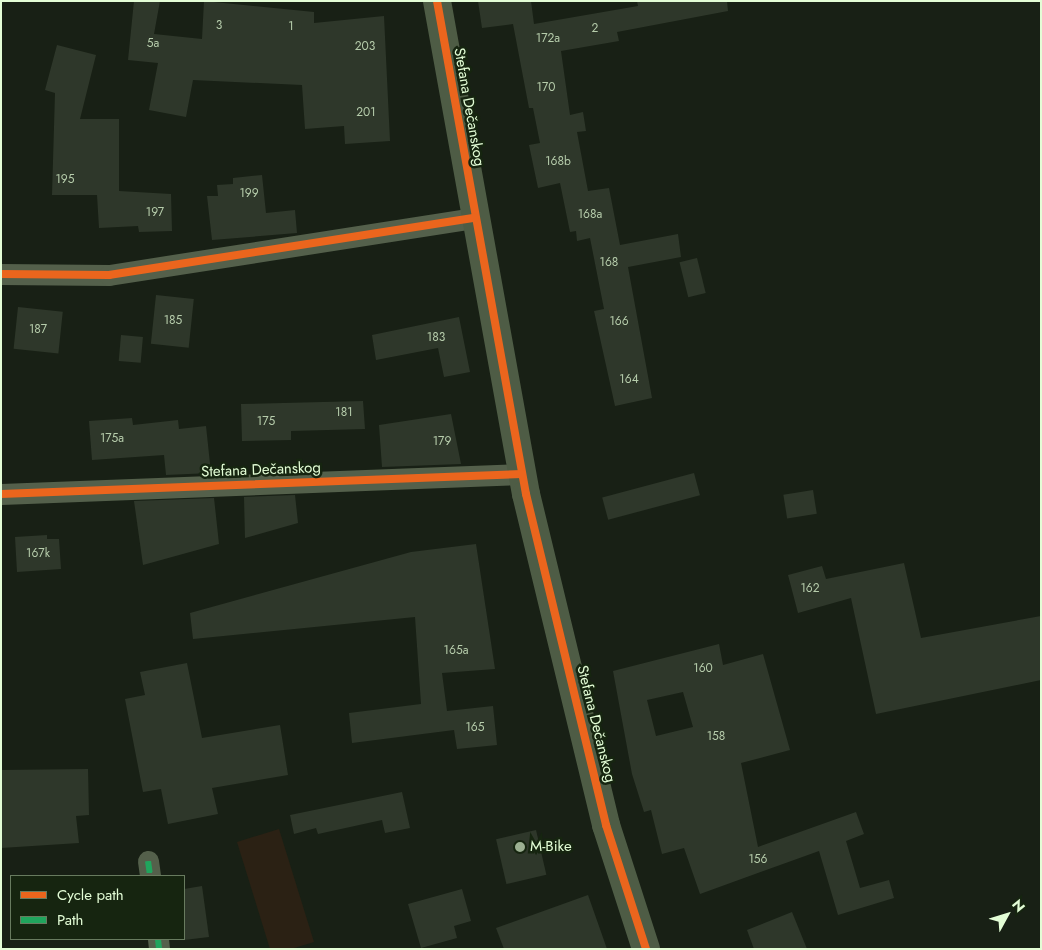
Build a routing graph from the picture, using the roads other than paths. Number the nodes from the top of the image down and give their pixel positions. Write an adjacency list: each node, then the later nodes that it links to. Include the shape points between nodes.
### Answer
1 (436, 1): 2 (main road, Stefana Dečanskog)
2 (474, 218): 3 (street, via 109,275); 4 (main road, Stefana Dečanskog)
3 (1, 274)
4 (522, 474): 5 (street, Stefana Dečanskog); 6 (main road, Stefana Dečanskog, via 606,825)
5 (1, 494)
6 (646, 949)

